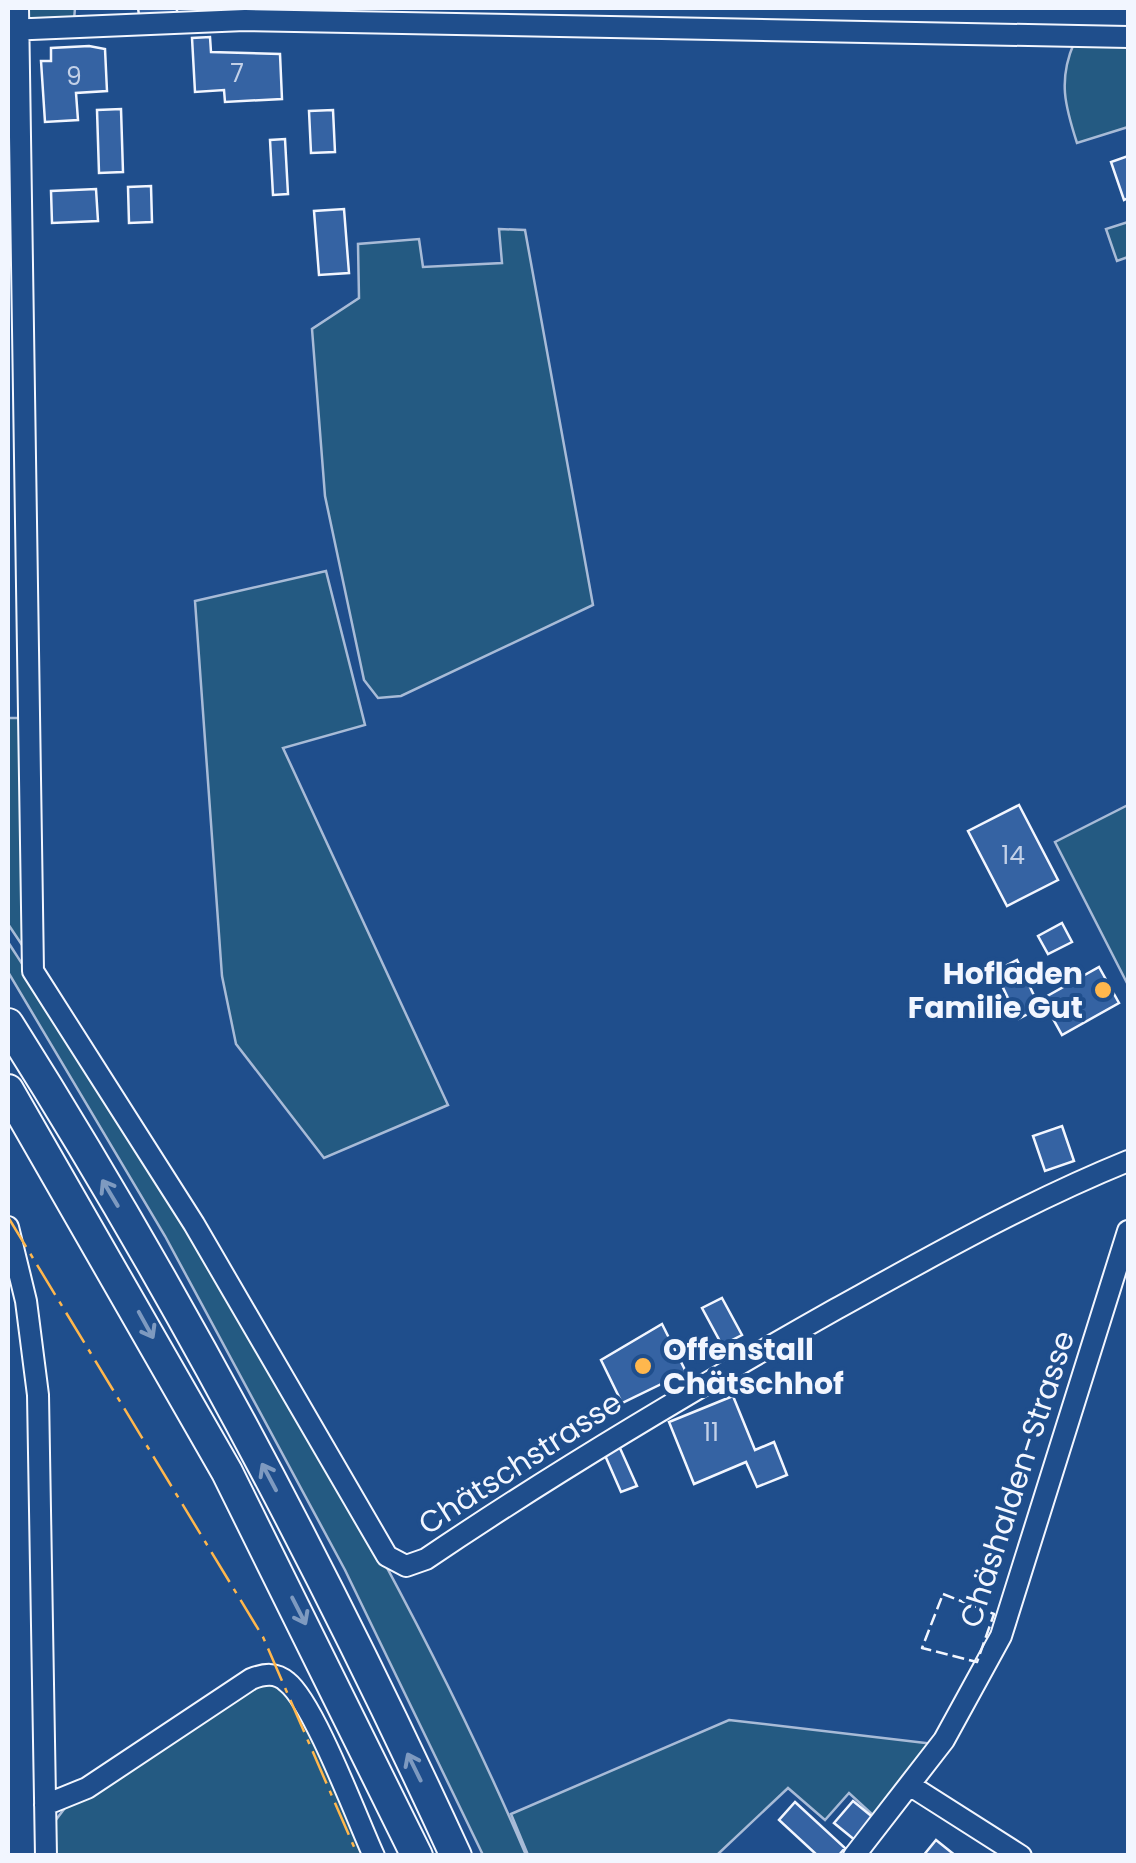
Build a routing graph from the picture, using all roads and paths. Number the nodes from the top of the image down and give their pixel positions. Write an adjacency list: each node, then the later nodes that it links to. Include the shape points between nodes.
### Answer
1 (15, 22): 2 (street); 5 (street, Chätschstrasse, via 33,971 213,1255 387,1556 406,1566 426,1559 562,1466 729,1369 991,1223)
2 (1128, 37)
3 (8, 1024): 13 (highway, one-way to 3, via 258,1455)
4 (8, 1090): 12 (highway, one-way to 12, via 227,1472)
5 (1128, 1160)
6 (8, 1227): 9 (street, via 37,1379)
7 (1128, 1230): 8 (street, Chäshalden-Strasse, via 1001,1636)
8 (911, 1786): 14 (street, Chäshalden-Strasse); 15 (street)
9 (45, 1805): 10 (street); 11 (street, via 87,1788 251,1679 274,1675 304,1704)
10 (46, 1856)
11 (374, 1856)
12 (417, 1856)
13 (456, 1856)
14 (854, 1856)
15 (1022, 1856)

